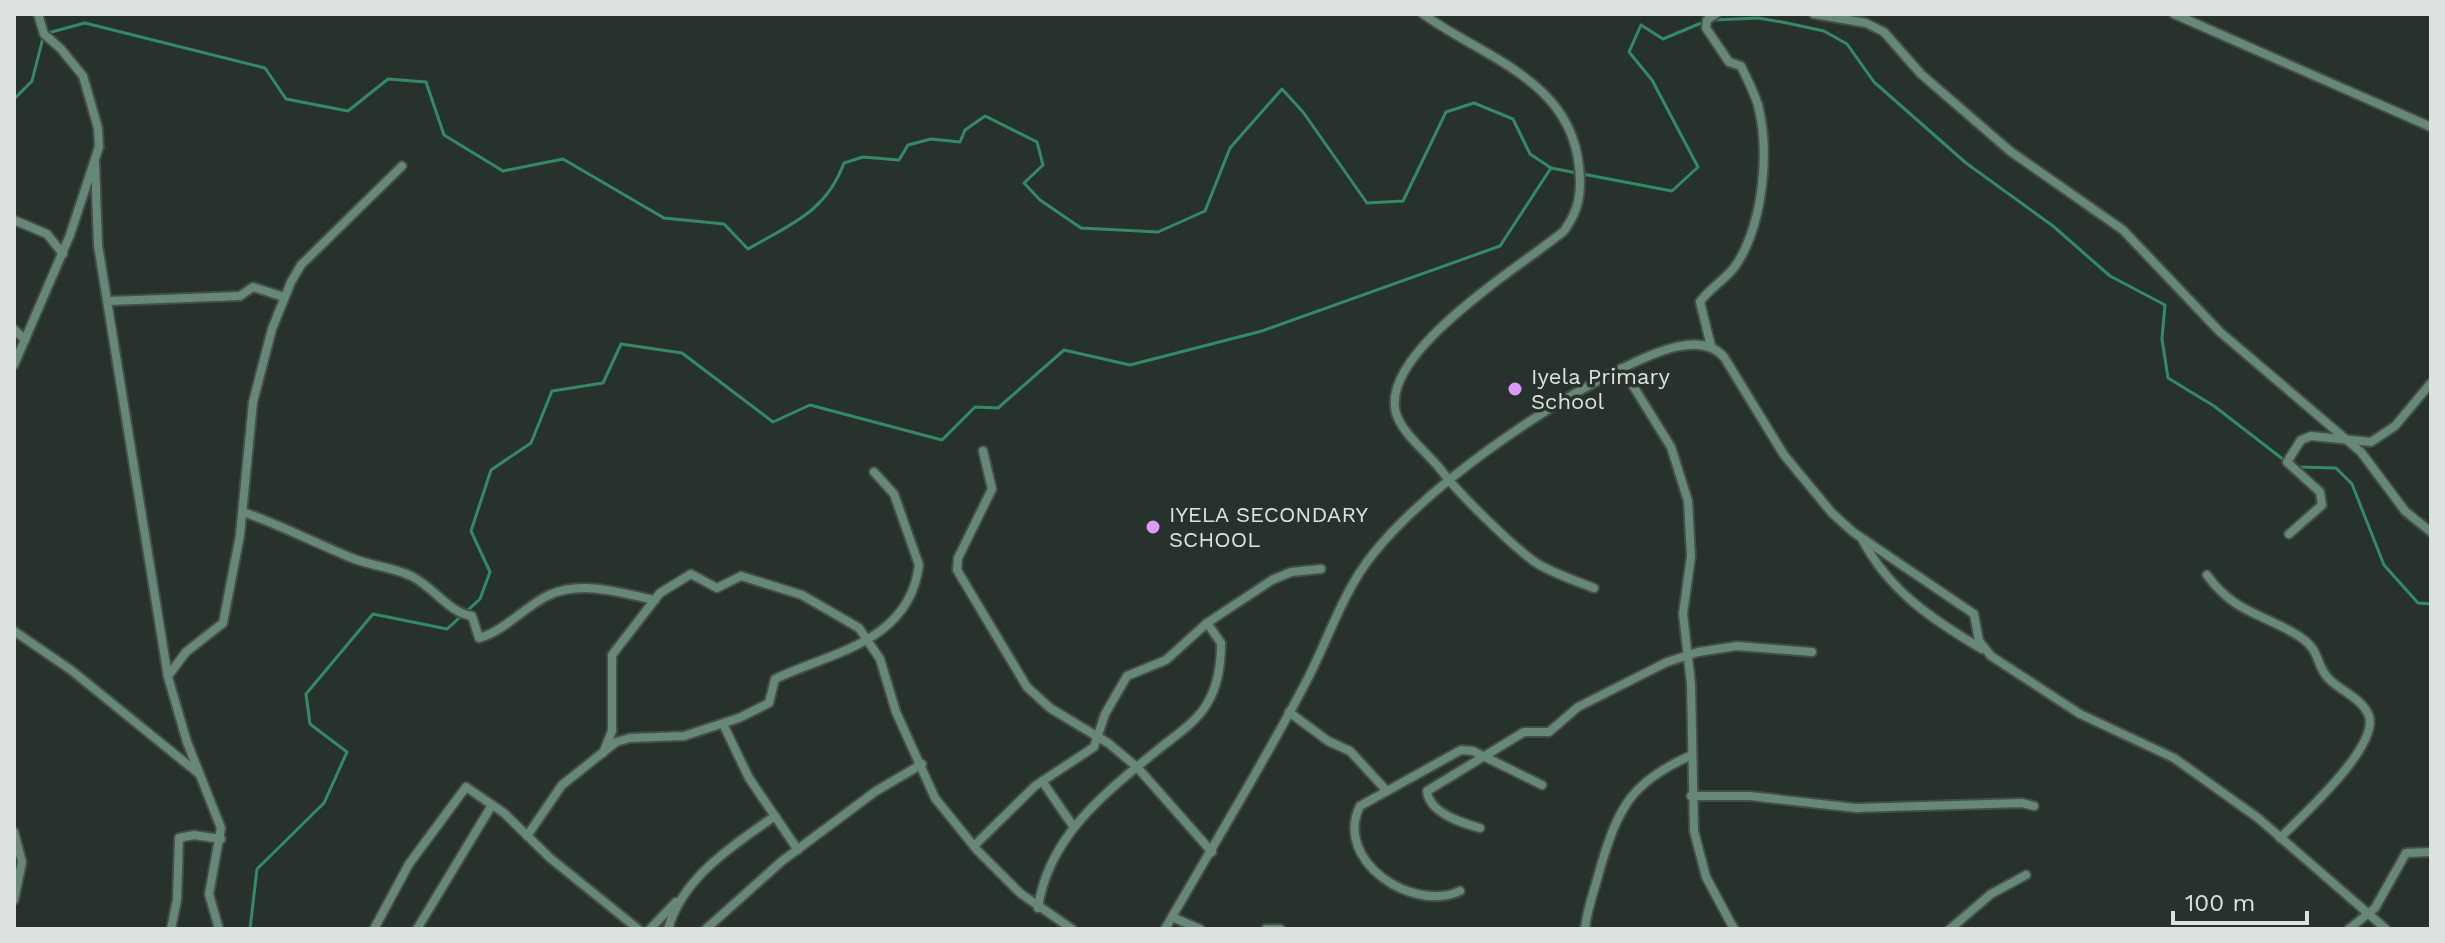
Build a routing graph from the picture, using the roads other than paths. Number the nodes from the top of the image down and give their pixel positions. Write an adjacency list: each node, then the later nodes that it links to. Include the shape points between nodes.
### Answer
1 (38, 14): 7 (street, via 44,34 73,62 90,93 99,137)
2 (1423, 14): 22 (street, via 1526,76 1575,134 1581,180 1576,215 1564,231 1428,338 1400,381 1395,397 1400,422)
3 (1716, 14): 15 (street, via 1706,28 1729,62 1741,66 1760,114 1762,151 1759,197 1745,247 1735,266 1700,302)
4 (1814, 14): 19 (street, via 1866,23 1884,32 1921,74 2010,151 2123,230 2220,332)
5 (2174, 14): 6 (street)
6 (2431, 127)
7 (95, 163): 10 (street); 12 (street, via 95,213)
8 (402, 166): 11 (street, via 301,265)
9 (14, 220): 10 (street, via 47,234)
10 (63, 254): 14 (street)
11 (284, 297): 12 (street, via 253,287 240,296); 23 (street, via 253,402)
12 (109, 301): 37 (street)
13 (14, 329): 14 (street)
14 (25, 340): 16 (street)
15 (1711, 346): 17 (street, via 1661,352); 26 (street, via 1724,357 1784,455 1832,513)
16 (14, 365)
17 (1622, 368): 22 (street, via 1520,429); 36 (street, via 1671,447 1688,501 1691,556 1683,614)
18 (2431, 383): 19 (street, via 2383,436)
19 (2349, 442): 24 (street, via 2405,511); 25 (street, via 2311,436 2295,447 2287,462 2320,492 2322,505)
20 (983, 451): 40 (street, via 992,489 957,570 1027,687)
21 (874, 472): 33 (street, via 894,494 919,565 901,608)
22 (1450, 482): 29 (street, via 1531,559); 38 (street, via 1401,524 1361,571)
23 (243, 512): 30 (street, via 423,582 456,612 472,616 479,638 552,594 591,588); 37 (street, via 221,627 186,652)
24 (2431, 532)
25 (2289, 534)
26 (1862, 537): 35 (street, via 1874,562 1901,593); 35 (street, via 1968,609 1977,618 1979,641)
27 (1321, 569): 31 (street, via 1272,580)
28 (2207, 575): 58 (street, via 2239,608 2306,640 2326,675 2368,714 2369,730 2343,773)
29 (1594, 588)
30 (655, 600): 33 (street, via 691,574 719,588 741,576 817,602 846,617); 41 (street, via 612,655 612,731)
31 (1207, 623): 40 (street, via 1166,660 1127,676); 45 (street, via 1218,633 1221,651 1209,702)
32 (14, 631): 46 (street, via 71,670)
33 (869, 639): 39 (street, via 778,678 769,703); 44 (street)
34 (1812, 652): 36 (street, via 1737,646)
35 (1987, 652): 58 (street, via 2080,714 2174,758)
36 (1689, 655): 42 (street); 43 (street, via 1578,707 1549,732 1524,732)
37 (168, 677): 46 (street)
38 (1289, 712): 49 (street, via 1350,751); 62 (street)
39 (723, 724): 41 (street, via 670,739 623,739); 53 (street)
40 (1098, 738): 45 (street); 47 (street, via 1082,758)
41 (603, 753): 57 (street, via 562,785)
42 (1692, 755): 50 (street); 84 (street, via 1648,777 1623,806)
43 (1483, 757): 48 (street); 49 (street, via 1461,750); 55 (street, via 1436,784 1427,795 1450,817)
44 (922, 764): 60 (street, via 935,798); 61 (street, via 876,791)
45 (1137, 767): 54 (street); 62 (street)
46 (199, 774): 59 (street, via 218,817)
47 (1042, 781): 54 (street); 60 (street)
48 (1542, 785)
49 (1386, 790): 65 (street, via 1357,810 1356,834 1365,858 1398,888 1440,897)
50 (1691, 796): 52 (street, via 1856,808); 85 (street, via 1702,866)
51 (492, 805): 57 (street); 73 (street, via 464,789 409,864); 74 (street)
52 (2034, 806)
53 (775, 816): 61 (street); 66 (street, via 727,851)
54 (1073, 826): 68 (street, via 1044,875)
55 (1480, 828)
56 (14, 832): 67 (street, via 22,862)
57 (527, 836): 75 (street)
58 (2280, 838): 69 (street)
59 (221, 839): 71 (street, via 179,838); 72 (street, via 209,894)
60 (974, 846): 68 (street)
61 (798, 850): 78 (street, via 748,887)
62 (1212, 852): 70 (street)
63 (2431, 852): 69 (street, via 2406,853)
64 (2026, 875): 86 (street, via 1991,894)
65 (1460, 891)
66 (679, 898): 76 (street); 77 (street)
67 (14, 900)
68 (1038, 908): 79 (street)
69 (2367, 914): 87 (street); 88 (street)
70 (1172, 917): 80 (street); 81 (street)
71 (171, 929)
72 (219, 929)
73 (374, 929)
74 (417, 929)
75 (638, 929)
76 (650, 929)
77 (668, 929)
78 (706, 929)
79 (1072, 929)
80 (1165, 929)
81 (1200, 929)
82 (1266, 929): 83 (street)
83 (1280, 929)
84 (1585, 929)
85 (1734, 929)
86 (1950, 929)
87 (2349, 929)
88 (2386, 929)

